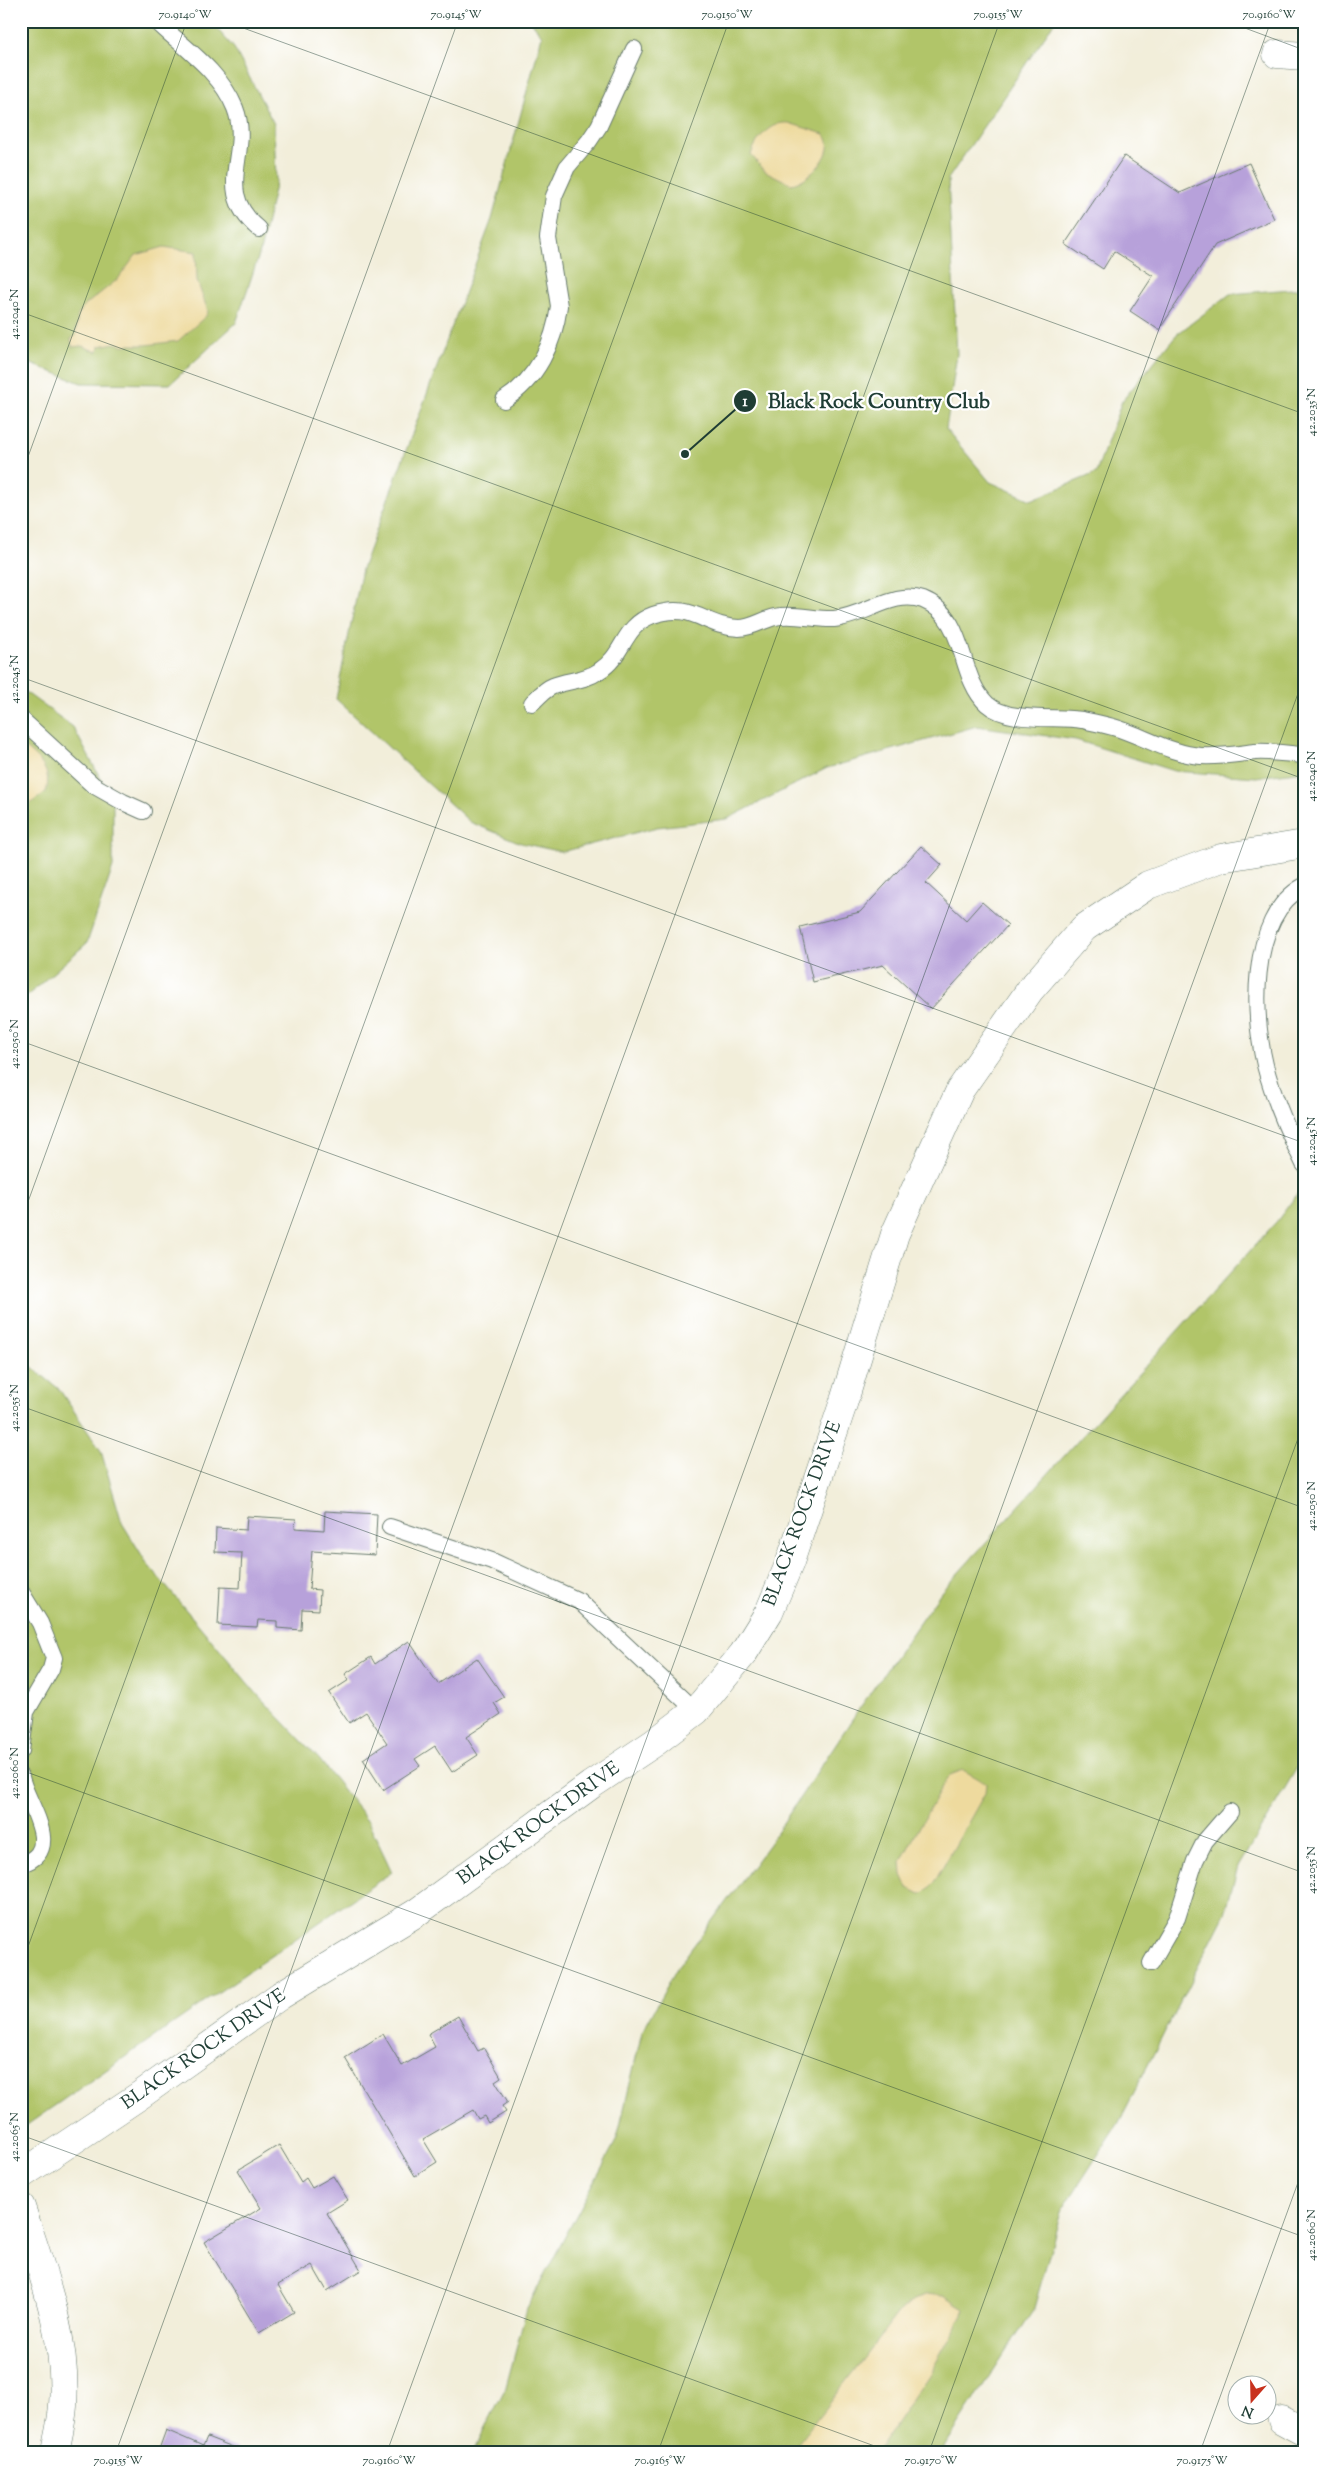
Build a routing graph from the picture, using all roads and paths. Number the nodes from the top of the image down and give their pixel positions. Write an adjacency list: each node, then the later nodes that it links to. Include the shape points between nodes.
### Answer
1 (156, 21): 5 (lane, via 226,88 236,110 239,136 234,188 245,218)
2 (634, 49): 6 (lane, via 599,126 567,167 554,196 548,238 558,317 539,367 519,390)
3 (1277, 54): 4 (street)
4 (1304, 56)
5 (259, 229)
6 (504, 400)
7 (532, 703): 9 (lane, via 551,687 584,679 600,671 624,645 634,625 670,610 693,612 739,628 782,615 847,618 907,596 936,606 946,617 957,636 979,694 988,705 1001,712 1114,727 1180,752 1200,756 1257,752)
8 (21, 719): 10 (lane, via 93,784)
9 (1304, 755)
10 (143, 811)
11 (1304, 844): 16 (street, BLACK ROCK DRIVE, via 1221,858 1148,886 1084,928 1030,990 960,1090 895,1234 790,1562 769,1612 743,1654)
12 (1304, 886): 13 (lane, via 1280,906 1271,922 1263,946 1258,1011 1267,1075)
13 (1304, 1164)
14 (390, 1527): 16 (lane, via 492,1561 579,1601)
15 (21, 1592): 17 (lane, via 40,1623 54,1658 26,1712)
16 (696, 1711): 22 (street, BLACK ROCK DRIVE, via 416,1913 280,1995)
17 (21, 1751)
18 (21, 1777): 20 (lane, via 43,1829 36,1856)
19 (1230, 1812): 21 (lane, via 1205,1841 1195,1861 1177,1918)
20 (21, 1864)
21 (1151, 1963)
22 (21, 2175)
23 (21, 2207): 24 (street, via 48,2288 60,2348 63,2406)
24 (55, 2452)

